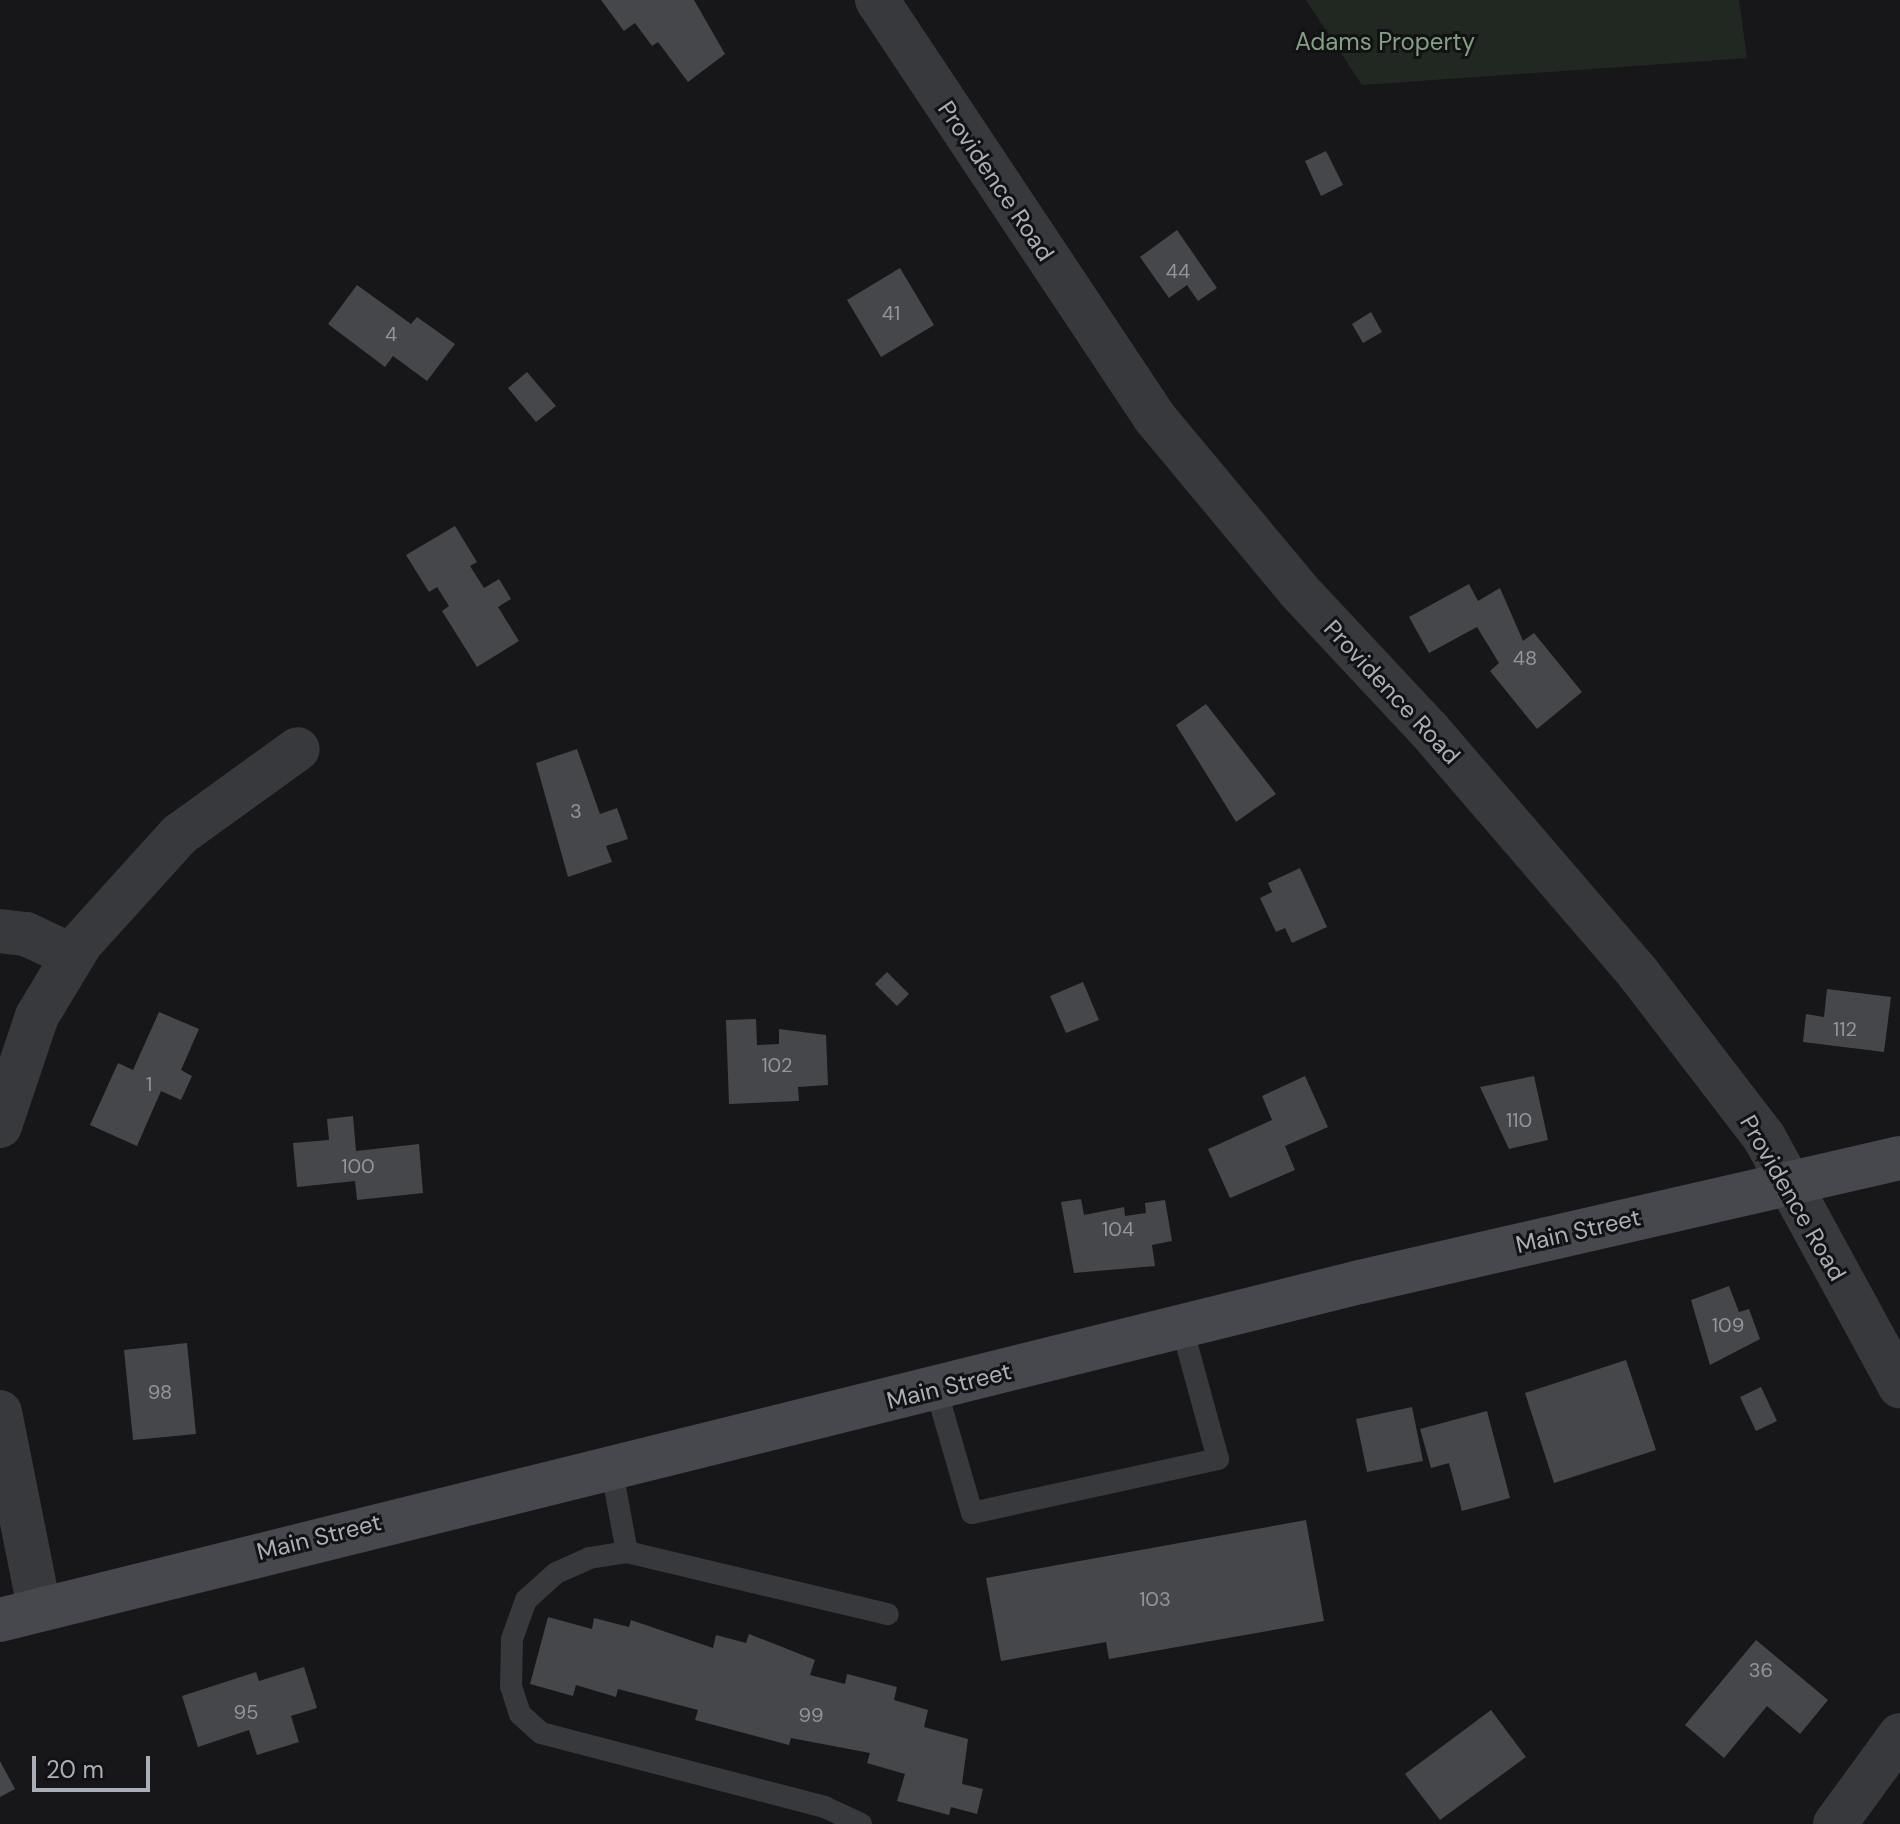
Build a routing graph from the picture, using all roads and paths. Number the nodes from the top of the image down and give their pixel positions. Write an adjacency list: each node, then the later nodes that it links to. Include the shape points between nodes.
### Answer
1 (877, 0): 7 (street, Providence Road, via 1155,418 1299,591 1430,731 1638,973 1764,1137)
2 (298, 749): 4 (street, via 180,834)
3 (0, 931): 4 (street, via 26,934)
4 (73, 956): 5 (street, via 37,1016)
5 (0, 1126)
6 (1900, 1158): 7 (main road, Main Street)
7 (1788, 1182): 8 (main road, Main Street); 9 (street, Providence Road)
8 (1182, 1327): 10 (main road, Main Street); 10 (lane, via 1218,1459 972,1513)
9 (1900, 1386)
10 (936, 1389): 12 (main road, Main Street)
11 (0, 1412): 14 (street)
12 (611, 1466): 13 (lane); 14 (main road, Main Street)
13 (627, 1552): 15 (lane); 17 (lane, via 589,1558 556,1573 526,1600 512,1639 511,1687 520,1714 541,1733 825,1807)
14 (19, 1614)
15 (888, 1614)
16 (1900, 1735): 18 (street)
17 (861, 1824)
18 (1835, 1824)

